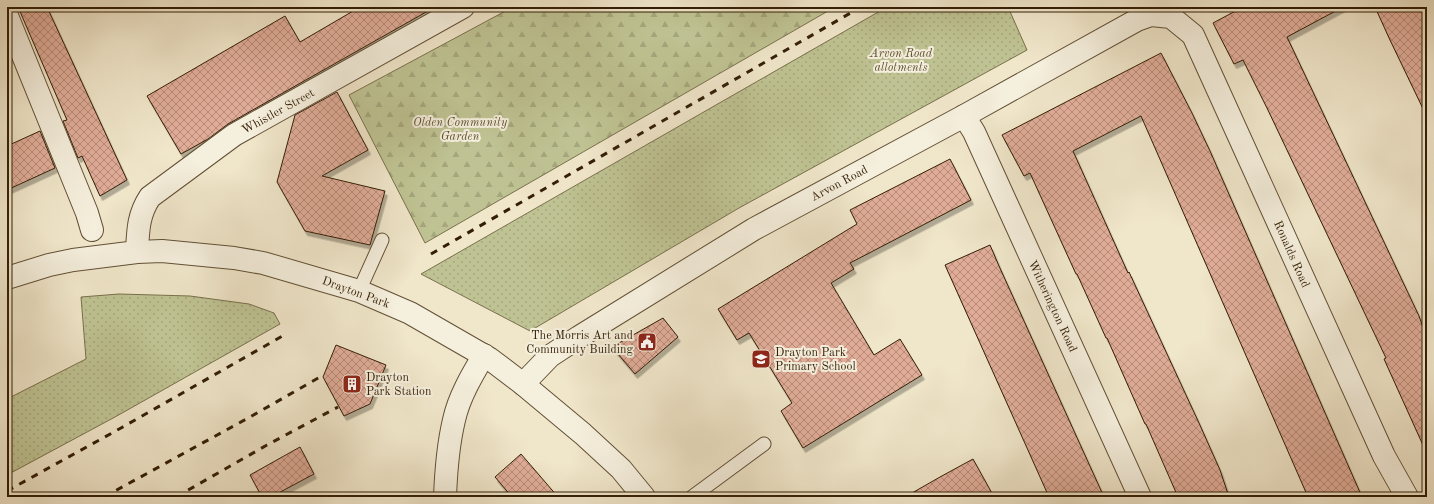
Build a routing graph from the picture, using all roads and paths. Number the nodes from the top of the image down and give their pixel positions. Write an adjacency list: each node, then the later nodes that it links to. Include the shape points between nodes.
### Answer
1 (463, 7): 7 (street, Whistler Street, via 234,135 150,196 138,223)
2 (7, 16): 5 (street)
3 (1172, 17): 4 (street, Arvon Road, via 1152,15 1137,20); 17 (street, Ronalds Road, via 1193,35 1384,456)
4 (964, 116): 11 (street, Arvon Road, via 754,229 550,356); 16 (street, Witherington Road, via 974,132)
5 (92, 230)
6 (382, 240): 9 (lane)
7 (137, 252): 8 (street, Drayton Park, via 73,260); 9 (street, Drayton Park, via 162,251 263,263)
8 (7, 278)
9 (359, 291): 10 (street, Drayton Park, via 410,313)
10 (484, 355): 11 (street, Drayton Park); 13 (street, via 467,384 454,419 446,468)
11 (523, 384): 14 (street, Drayton Park, via 621,469)
12 (764, 444): 15 (lane)
13 (445, 497)
14 (644, 497)
15 (692, 497)
16 (1140, 497)
17 (1407, 497)

